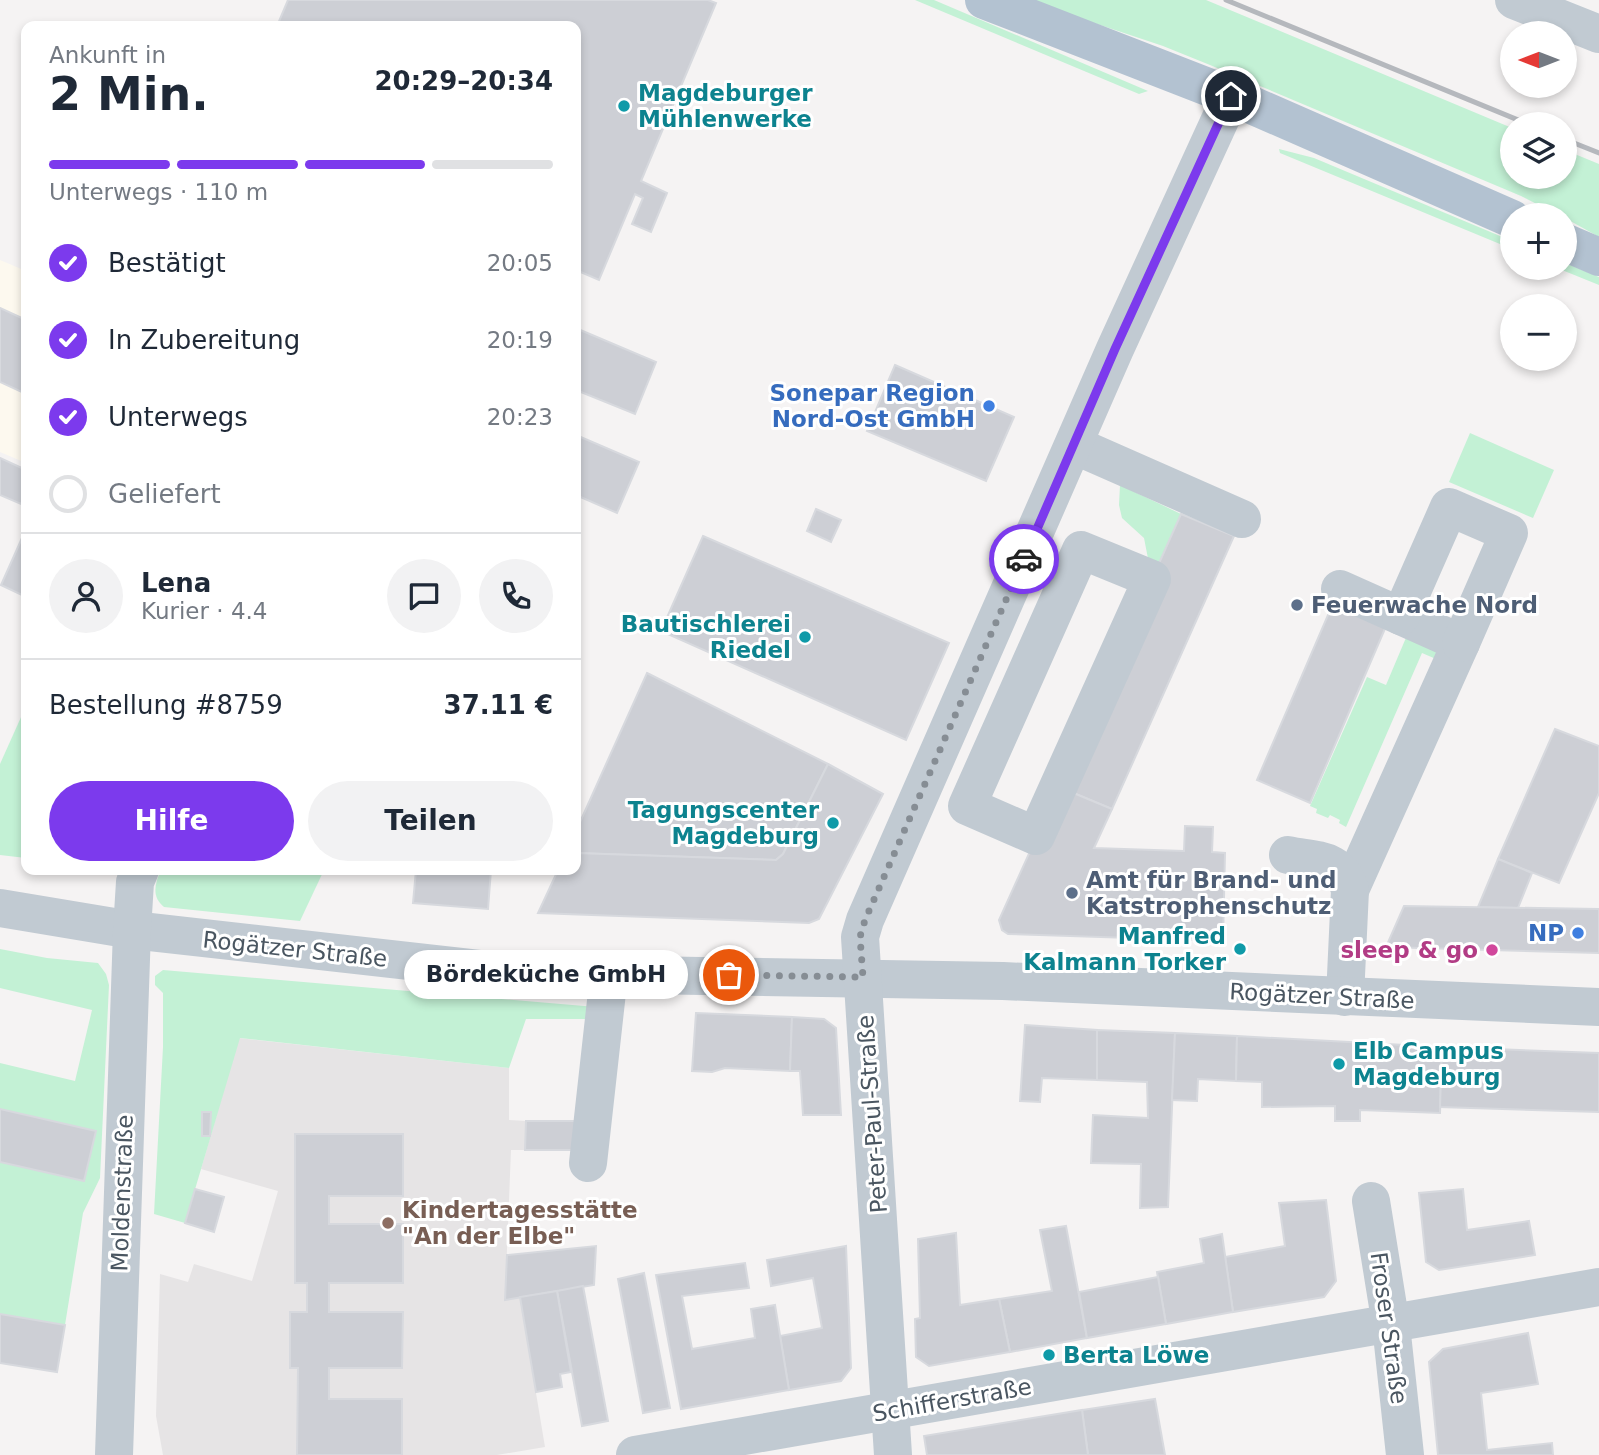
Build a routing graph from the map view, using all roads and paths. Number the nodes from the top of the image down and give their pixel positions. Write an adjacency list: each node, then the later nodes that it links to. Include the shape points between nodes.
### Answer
1 (984, 0): 4 (main road)
2 (1514, 0): 3 (street)
3 (1599, 34)
4 (1231, 96): 5 (main road); 8 (street, Peter-Paul-Straße)
5 (1500, 214)
6 (1577, 248): 7 (main road)
7 (1599, 257)
8 (1074, 445): 9 (street); 13 (street, Peter-Paul-Straße)
9 (1242, 519)
10 (1340, 589): 11 (street)
11 (1401, 616): 12 (street); 12 (street, via 1449,507 1510,533)
12 (1461, 643): 17 (street)
13 (979, 661): 14 (street); 21 (street, Peter-Paul-Straße, via 865,920 860,937)
14 (1023, 681): 14 (street, via 1081,550 1152,579 1036,836 967,806)
15 (1288, 855): 17 (street, via 1330,864 1343,873)
16 (138, 875): 19 (street, Moldenstraße)
17 (1350, 890): 22 (street)
18 (0, 908): 19 (street, Rogätzer Straße)
19 (131, 930): 20 (street, Rogätzer Straße, via 516,973); 29 (street, Moldenstraße)
20 (609, 974): 21 (street, Rogätzer Straße); 24 (street)
21 (863, 977): 22 (street, Rogätzer Straße); 28 (street, Peter-Paul-Straße)
22 (1345, 997): 23 (street, Rogätzer Straße)
23 (1599, 1007)
24 (588, 1163)
25 (1371, 1201): 27 (street, Froser Straße)
26 (1599, 1287): 27 (street, Schifferstraße)
27 (1391, 1325): 28 (street, Schifferstraße); 32 (street, Froser Straße)
28 (890, 1411): 30 (street, Schifferstraße); 31 (street, Peter-Paul-Straße)
29 (114, 1455)
30 (635, 1455)
31 (893, 1455)
32 (1405, 1455)

